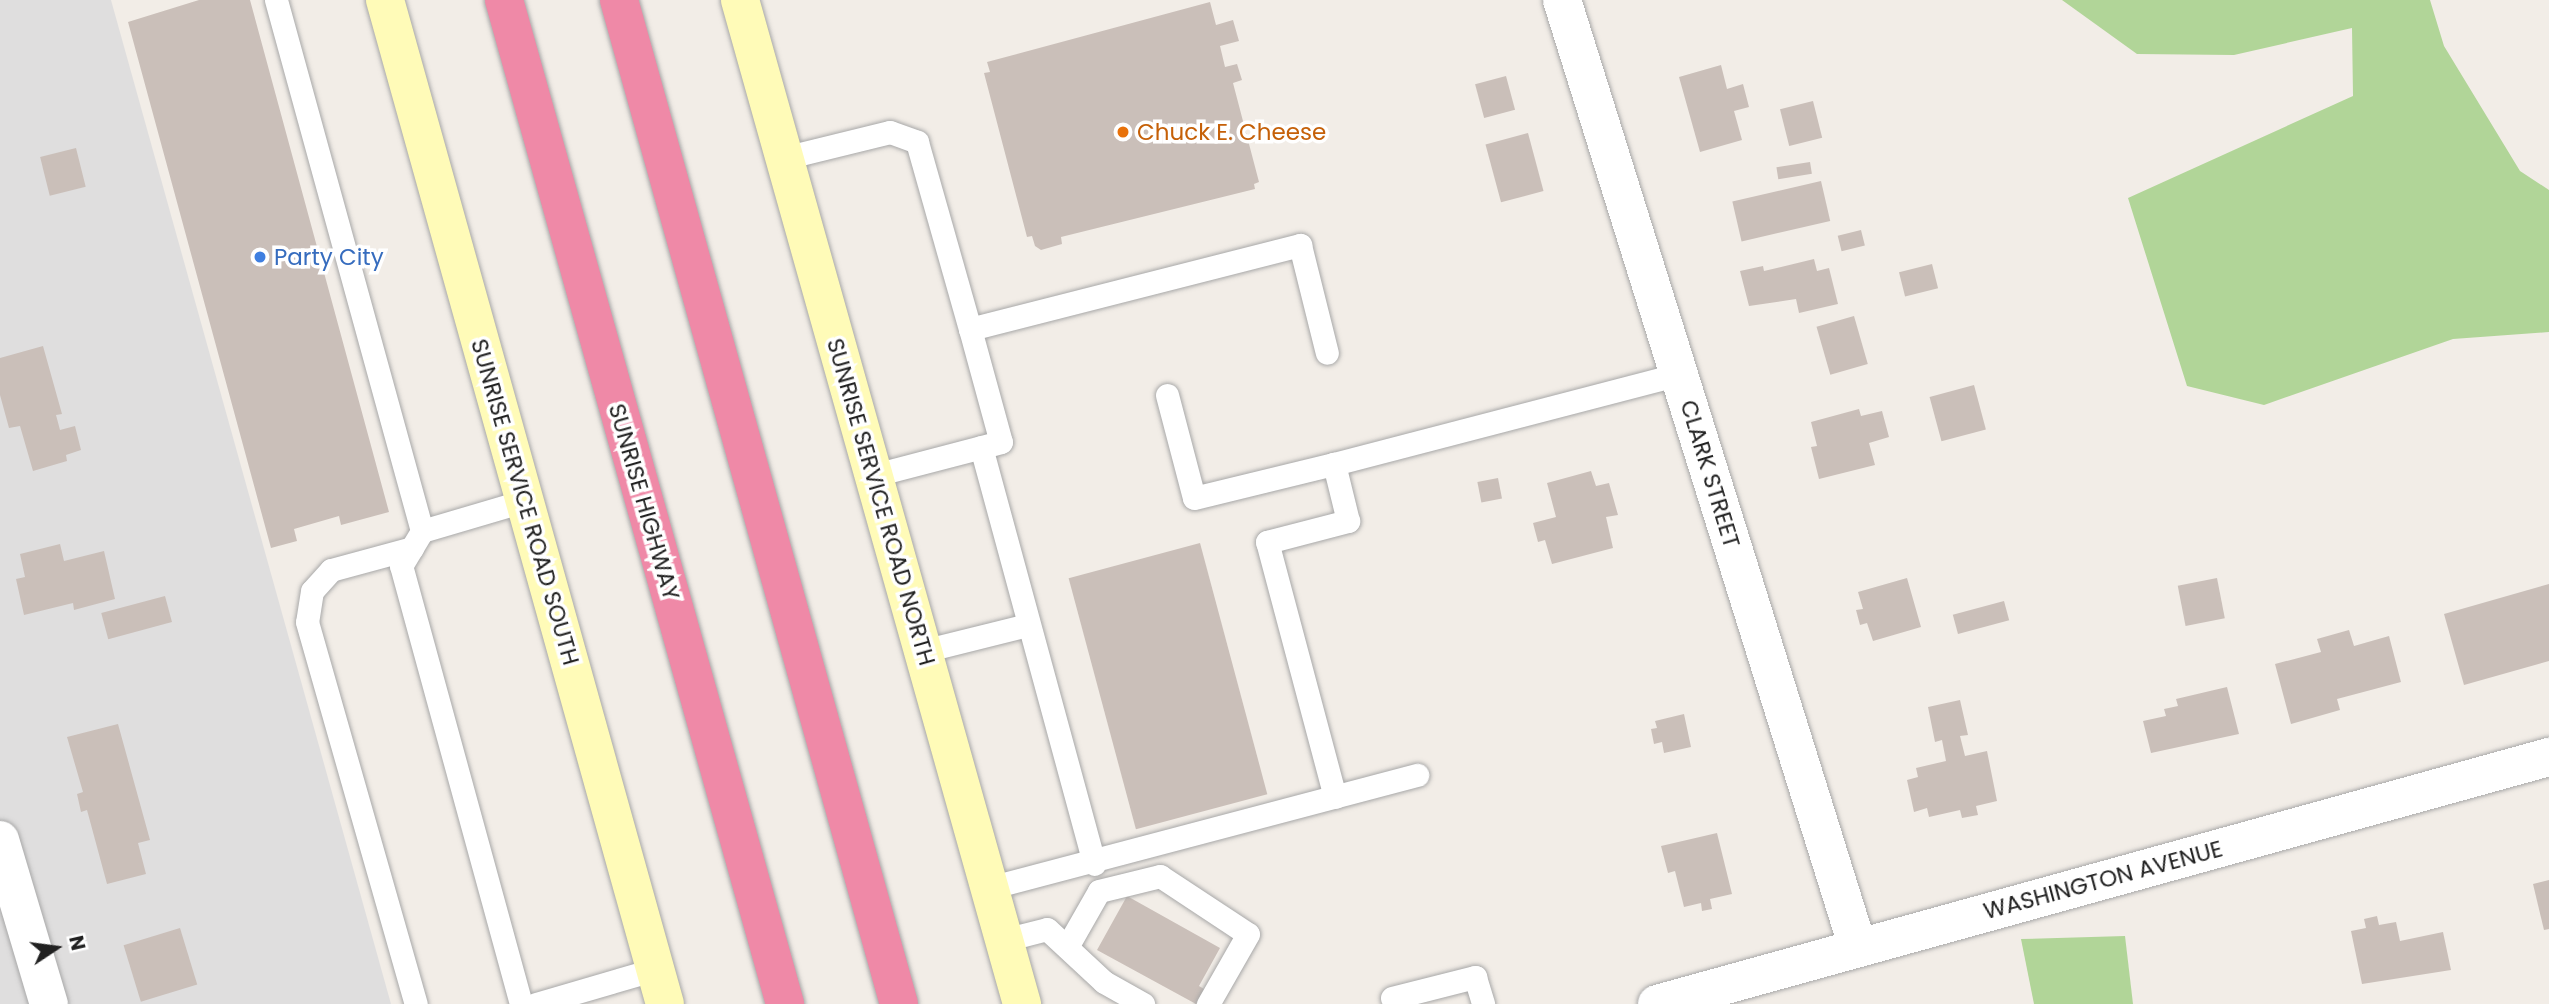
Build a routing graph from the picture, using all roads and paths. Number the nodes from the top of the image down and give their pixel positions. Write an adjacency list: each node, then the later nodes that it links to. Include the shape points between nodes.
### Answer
1 (276, 0): 16 (lane)
2 (385, 0): 15 (main road, SUNRISE SERVICE ROAD SOUTH)
3 (504, 0): 34 (highway, SUNRISE HIGHWAY)
4 (619, 0): 35 (highway)
5 (740, 0): 7 (main road, SUNRISE SERVICE ROAD NORTH)
6 (1562, 0): 10 (street, CLARK STREET)
7 (784, 158): 8 (lane, via 890,132 917,142); 14 (main road, SUNRISE SERVICE ROAD NORTH)
8 (970, 329): 9 (lane, via 1300,245); 12 (lane, via 1001,442)
9 (1327, 353)
10 (1679, 374): 13 (lane); 27 (street, CLARK STREET)
11 (1167, 395): 13 (lane, via 1194,498)
12 (981, 447): 14 (lane); 17 (lane)
13 (1334, 464): 21 (lane, via 1348,521 1267,542)
14 (874, 475): 18 (main road, SUNRISE SERVICE ROAD NORTH)
15 (524, 501): 16 (lane); 28 (main road, SUNRISE SERVICE ROAD SOUTH)
16 (417, 539): 31 (lane, via 331,569 312,591 307,622); 32 (lane, via 401,566)
17 (1027, 625): 18 (lane); 23 (lane)
18 (923, 651): 24 (main road, SUNRISE SERVICE ROAD NORTH)
19 (2549, 757): 27 (street, WASHINGTON AVENUE)
20 (1417, 775): 21 (lane)
21 (1335, 797): 23 (lane)
22 (1, 847): 30 (street)
23 (1094, 864): 24 (lane)
24 (989, 888): 25 (main road, SUNRISE SERVICE ROAD NORTH)
25 (1004, 940): 26 (lane, via 1047,929); 36 (main road, SUNRISE SERVICE ROAD NORTH)
26 (1067, 947): 37 (lane, via 1104,982); 38 (lane, via 1099,891 1160,876 1248,934)
27 (1858, 948): 40 (street, WASHINGTON AVENUE)
28 (660, 987): 33 (lane)
29 (1392, 998): 39 (lane, via 1475,977)
30 (48, 1004)
31 (416, 1004)
32 (521, 1004)
33 (536, 1004)
34 (785, 1004)
35 (899, 1004)
36 (1022, 1004)
37 (1143, 1004)
38 (1208, 1004)
39 (1483, 1004)
40 (1657, 1004)

